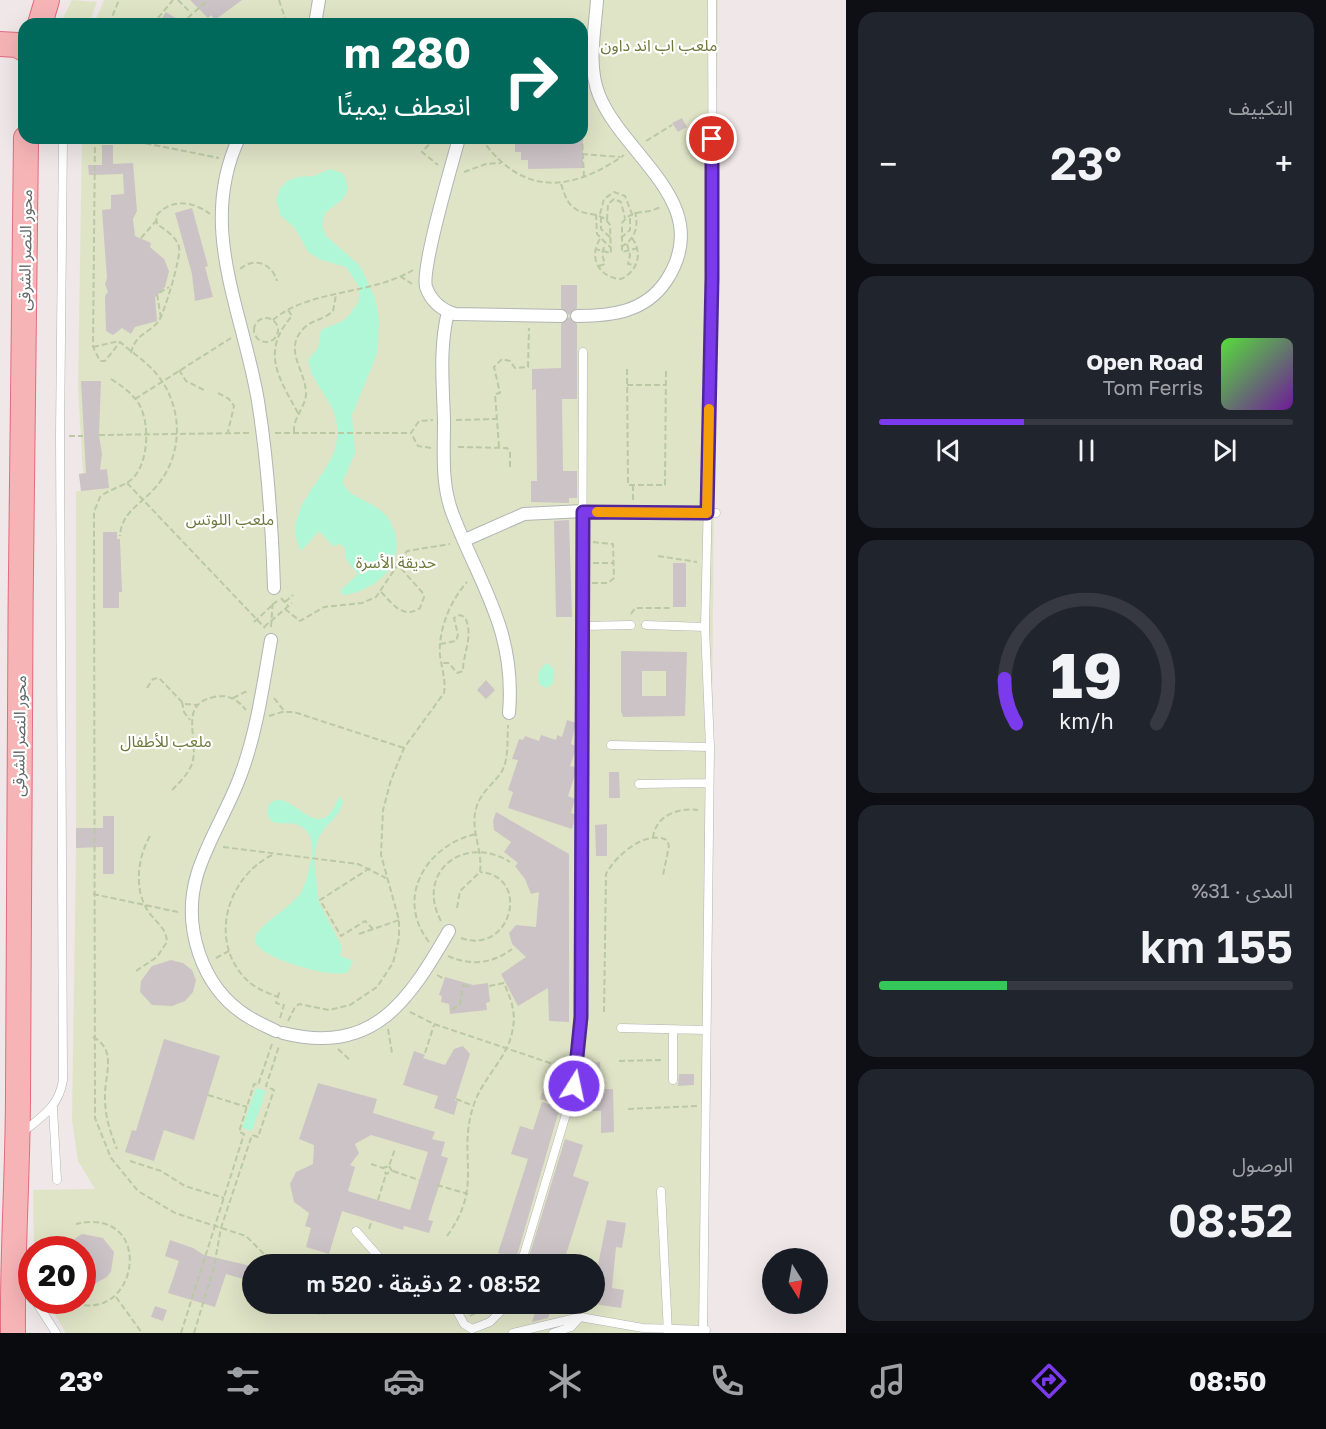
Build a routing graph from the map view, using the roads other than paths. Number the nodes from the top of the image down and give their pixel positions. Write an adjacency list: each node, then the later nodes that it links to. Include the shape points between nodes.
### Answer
1 (47, 0): 5 (main road)
2 (319, 0): 6 (street)
3 (597, 0): 15 (street, via 592,57 595,82 604,105 671,197 679,219 680,242 675,265 663,285 646,301 625,312)
4 (712, 0): 18 (lane)
5 (42, 18)
6 (316, 18)
7 (0, 44): 8 (main road)
8 (18, 45)
9 (26, 144): 31 (main road, محور النصر الشرقى)
10 (63, 144): 38 (lane, via 63,1080)
11 (236, 144): 20 (street, via 220,199 220,225 231,280 249,332)
12 (458, 144): 13 (street, via 425,272 427,288 435,302)
13 (448, 312): 14 (street); 19 (street, via 442,342 443,464 453,515)
14 (561, 316)
15 (577, 316)
16 (583, 352): 17 (lane)
17 (583, 512): 18 (lane); 19 (street, via 524,514); 23 (lane)
18 (711, 513): 24 (lane)
19 (465, 540): 26 (street, via 505,637)
20 (279, 593)
21 (631, 625): 23 (lane)
22 (646, 625): 24 (lane)
23 (583, 626): 44 (lane, via 581,1017 577,1071)
24 (705, 627): 28 (lane)
25 (271, 640): 33 (street, via 256,721 239,781 197,875 192,915 200,955 215,984 242,1012 280,1032 313,1039 340,1037 387,1018 412,991)
26 (509, 713)
27 (611, 745): 28 (lane)
28 (710, 747): 29 (lane)
29 (709, 783): 30 (lane); 36 (lane)
30 (639, 784)
31 (9, 861): 32 (main road, محور النصر الشرقى)
32 (9, 902): 39 (main road, محور النصر الشرقى)
33 (449, 931)
34 (621, 1028): 35 (lane)
35 (673, 1030): 36 (lane); 37 (lane)
36 (706, 1030): 52 (lane)
37 (673, 1080)
38 (53, 1108): 39 (lane); 40 (lane)
39 (18, 1135): 45 (main road, محور النصر الشرقى)
40 (57, 1180)
41 (661, 1191): 51 (lane)
42 (356, 1231): 43 (lane)
43 (376, 1254)
44 (524, 1254)
45 (12, 1265): 46 (lane); 53 (main road, محور النصر الشرقى)
46 (18, 1274)
47 (44, 1314): 54 (lane)
48 (459, 1314): 49 (lane, via 464,1324 477,1329)
49 (499, 1314)
50 (580, 1317): 51 (lane); 55 (lane); 56 (lane)
51 (668, 1331): 52 (lane)
52 (704, 1331)
53 (13, 1333)
54 (56, 1333)
55 (513, 1333)
56 (553, 1333)

